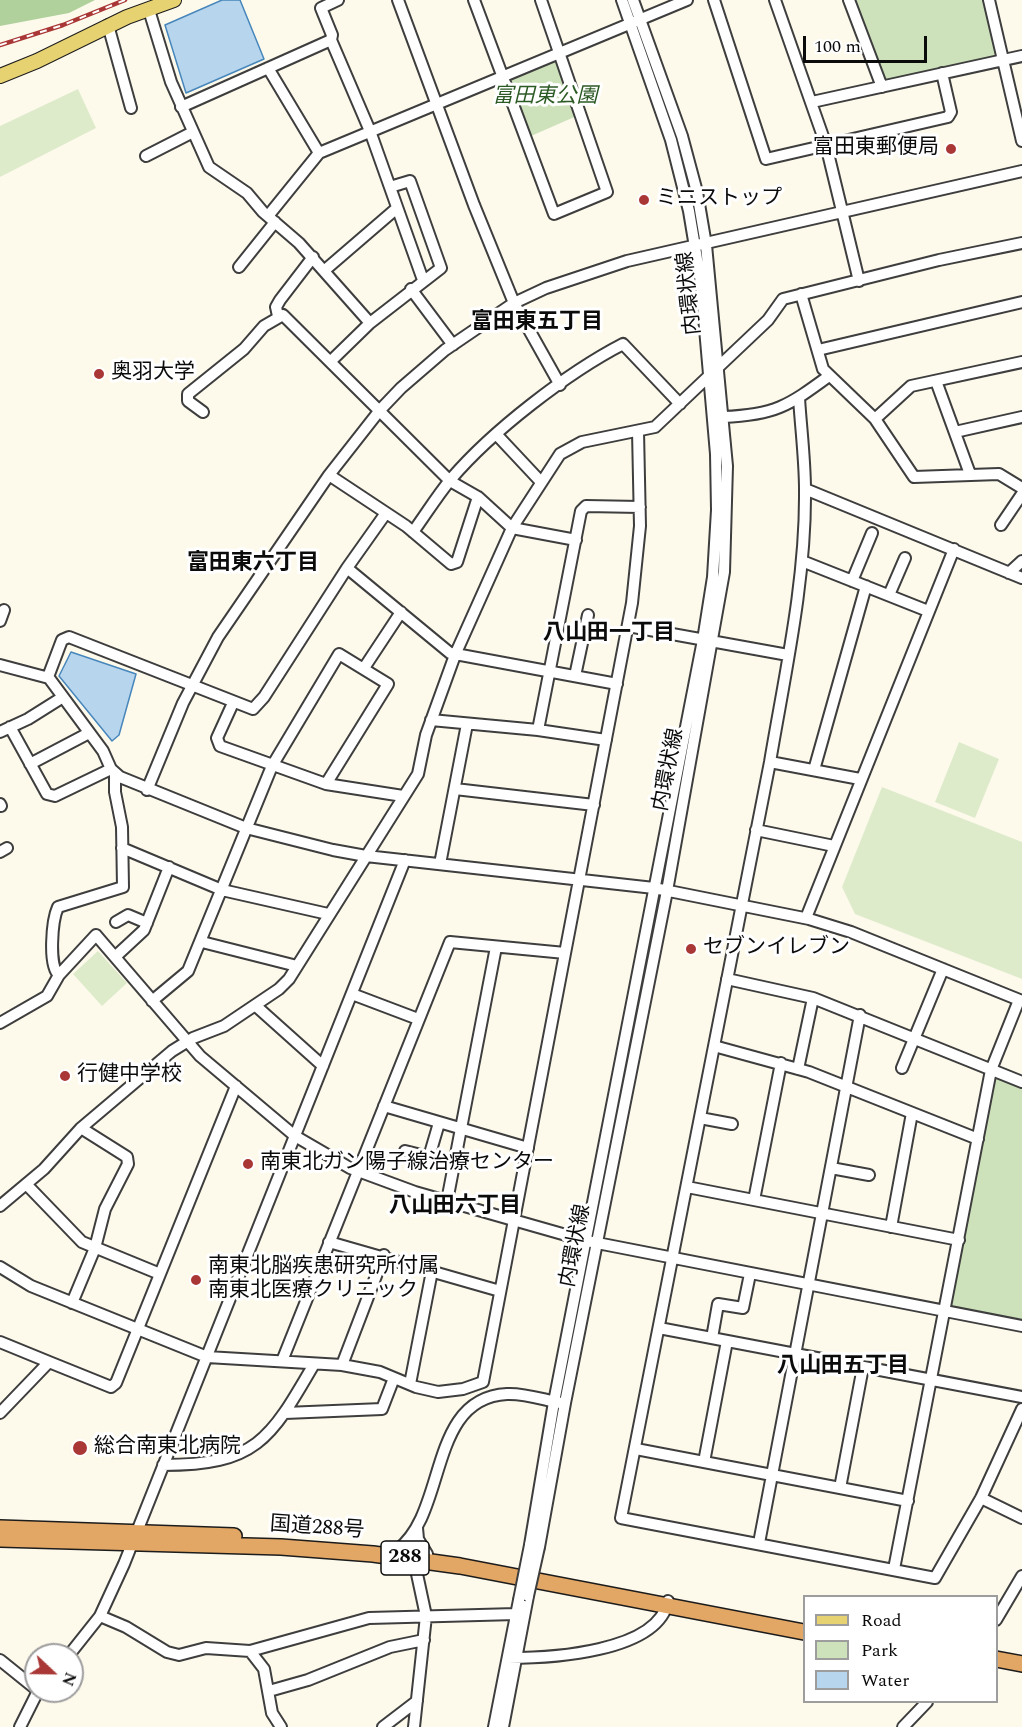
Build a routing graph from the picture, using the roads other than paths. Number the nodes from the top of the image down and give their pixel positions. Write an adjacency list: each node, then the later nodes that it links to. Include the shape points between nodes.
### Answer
1 (174, 0): 13 (main road)
2 (338, 0): 16 (street, via 321,8)
3 (398, 0): 26 (street)
4 (474, 0): 23 (street)
5 (541, 0): 17 (street)
6 (622, 0): 14 (street)
7 (633, 0): 14 (street, 内環状線)
8 (687, 0): 14 (street)
9 (714, 0): 32 (street, via 766,159)
10 (775, 0): 25 (street)
11 (849, 0): 24 (street)
12 (989, 0): 19 (street)
13 (149, 10): 15 (main road); 27 (street)
14 (636, 21): 17 (street); 41 (street, 内環状線, via 682,136 697,192)
15 (108, 25): 22 (main road); 28 (street)
16 (331, 40): 20 (street); 29 (street)
17 (560, 52): 23 (street); 23 (street, via 607,192 554,214)
18 (1022, 56): 19 (street)
19 (1002, 60): 21 (street); 31 (street)
20 (268, 68): 27 (street); 33 (street)
21 (942, 73): 24 (street); 32 (street, via 951,112 948,117)
22 (0, 76)
23 (502, 76): 26 (street)
24 (882, 87): 25 (street)
25 (812, 102): 32 (street)
26 (437, 104): 29 (street); 50 (street)
27 (181, 107): 30 (street)
28 (131, 108)
29 (370, 131): 33 (street); 36 (street)
30 (193, 132): 34 (street); 39 (street, via 209,167 247,193)
31 (1022, 141)
32 (826, 145): 38 (street)
33 (319, 153): 39 (street)
34 (146, 156)
35 (1022, 171): 38 (street)
36 (390, 187): 37 (street); 45 (street, via 410,181 441,268)
37 (397, 208): 44 (street); 45 (street)
38 (842, 214): 41 (street); 46 (street)
39 (271, 219): 42 (street); 43 (street)
40 (1022, 243): 46 (street)
41 (700, 246): 50 (street, via 627,261); 57 (street, 内環状線); 59 (street)
42 (313, 258): 44 (street); 51 (street, via 280,300 276,307)
43 (239, 267)
44 (325, 270): 52 (street)
45 (423, 280): 47 (street)
46 (859, 281): 48 (street)
47 (411, 289): 52 (street); 53 (street)
48 (801, 294): 54 (street); 57 (street, via 783,299 768,320)
49 (1022, 302): 54 (street)
50 (514, 303): 53 (street); 61 (street)
51 (278, 316): 55 (street, via 285,316); 65 (street, via 188,394 188,401)
52 (369, 322): 55 (street)
53 (453, 345): 64 (street)
54 (818, 350): 58 (street)
55 (331, 361): 64 (street)
56 (1022, 362): 60 (street)
57 (718, 366): 59 (street); 66 (street, 内環状線)
58 (829, 376): 62 (street); 68 (street)
59 (708, 378): 63 (street); 103 (street, via 717,510)
60 (936, 381): 68 (street, via 911,386); 70 (street)
61 (560, 385): 63 (street, via 589,362 623,344); 71 (street)
62 (799, 398): 66 (street, via 762,415); 77 (street)
63 (680, 404): 69 (street, via 655,427)
64 (380, 410): 73 (street); 74 (street)
65 (203, 412)
66 (723, 417): 103 (street, 内環状線, via 728,505 724,572)
67 (1022, 417): 70 (street)
68 (875, 419): 72 (street, via 914,477)
69 (638, 431): 75 (street, via 566,448); 80 (street)
70 (956, 432): 72 (street)
71 (496, 434): 74 (street); 75 (street)
72 (970, 474): 76 (street, via 999,474)
73 (329, 475): 81 (street); 112 (street, via 229,620)
74 (450, 481): 79 (street); 84 (street)
75 (541, 482): 83 (street)
76 (1022, 488)
77 (805, 489): 87 (street); 89 (street)
78 (1022, 494): 82 (street)
79 (478, 497): 83 (street); 84 (street, via 456,563 449,563)
80 (640, 507): 86 (street, via 585,506); 102 (street, via 638,563)
81 (386, 513): 84 (street); 91 (street)
82 (1001, 525)
83 (512, 528): 86 (street); 104 (street)
84 (413, 531)
85 (872, 533): 94 (street)
86 (576, 540): 108 (street)
87 (954, 549): 92 (street); 98 (street)
88 (905, 558): 96 (street)
89 (802, 561): 94 (street); 105 (street)
90 (1022, 561): 92 (street)
91 (347, 568): 99 (street); 114 (street, via 264,697 251,710)
92 (1009, 573): 93 (street)
93 (1022, 578)
94 (852, 581): 95 (street)
95 (866, 586): 96 (street); 124 (street)
96 (889, 595): 98 (street)
97 (4, 610): 101 (street)
98 (928, 611): 126 (street)
99 (401, 612): 104 (street); 107 (street)
100 (588, 615): 109 (street)
101 (0, 621)
102 (628, 626): 103 (street); 111 (street)
103 (708, 641): 105 (street); 141 (street); 143 (street, 内環状線)
104 (455, 655): 108 (street); 115 (street)
105 (788, 655): 121 (street)
106 (0, 665): 110 (street)
107 (364, 668): 123 (street, via 339,654); 127 (street, via 388,684)
108 (550, 672): 109 (street); 118 (street)
109 (575, 676): 111 (street)
110 (48, 677): 112 (street, via 62,640 69,637); 113 (street)
111 (617, 684): 120 (street)
112 (191, 686): 114 (street); 129 (street)
113 (63, 697): 117 (street); 119 (street)
114 (232, 703): 123 (street, via 218,744)
115 (431, 720): 116 (street); 130 (street, via 420,769)
116 (467, 724): 118 (street); 128 (street)
117 (5, 730): 122 (street)
118 (538, 730): 120 (street)
119 (89, 733): 122 (street); 125 (street)
120 (606, 740): 131 (street)
121 (770, 762): 124 (street); 133 (street)
122 (30, 764): 125 (street, via 46,794 55,796)
123 (272, 766): 127 (street); 132 (street)
124 (814, 770): 126 (street)
125 (113, 771): 129 (street); 135 (street)
126 (861, 779): 134 (street)
127 (326, 784): 130 (street)
128 (455, 789): 131 (street); 138 (street)
129 (147, 790): 132 (street)
130 (403, 796): 136 (street)
131 (594, 805): 140 (street)
132 (246, 828): 136 (street); 142 (street)
133 (756, 830): 134 (street); 144 (street)
134 (834, 846): 146 (street)
135 (122, 848): 139 (street); 155 (street, via 123,888 57,910 53,960)
136 (366, 856): 137 (street); 145 (street)
137 (405, 860): 138 (street); 157 (street)
138 (440, 864): 140 (street)
139 (169, 867): 142 (street); 148 (street)
140 (581, 879): 141 (street); 151 (street)
141 (654, 888): 143 (street); 202 (street)
142 (222, 890): 145 (street); 149 (street)
143 (667, 891): 144 (street); 202 (street, 内環状線)
144 (741, 905): 146 (street); 156 (street)
145 (328, 914): 153 (street)
146 (806, 918): 154 (street)
147 (116, 922): 148 (street, via 128,915)
148 (147, 922): 152 (street, via 144,930)
149 (201, 942): 153 (street); 159 (street, via 188,971)
150 (496, 947): 151 (street); 163 (street, via 450,942); 182 (street)
151 (565, 953): 185 (street)
152 (116, 956): 155 (street, via 96,934); 159 (street)
153 (297, 966): 161 (street, via 284,985)
154 (943, 969): 160 (street); 165 (street)
155 (59, 975): 164 (street, via 47,996)
156 (727, 979): 158 (street); 167 (street)
157 (352, 994): 163 (street); 169 (street)
158 (813, 998): 162 (street); 171 (street)
159 (152, 1001): 166 (street)
160 (1021, 1001): 172 (street)
161 (256, 1006): 166 (street, via 224,1026); 169 (street)
162 (860, 1016): 165 (street); 175 (street)
163 (418, 1019): 176 (street)
164 (0, 1023)
165 (914, 1038): 170 (street); 172 (street)
166 (186, 1042): 174 (street); 181 (street)
167 (714, 1046): 168 (street); 178 (street)
168 (782, 1064): 171 (street); 194 (street)
169 (323, 1066): 183 (street)
170 (902, 1068)
171 (798, 1069): 175 (street)
172 (991, 1070): 173 (street); 184 (street)
173 (1022, 1082)
174 (236, 1086): 183 (street); 208 (street)
175 (847, 1086): 177 (street); 189 (street)
176 (384, 1106): 179 (street); 190 (street)
177 (912, 1113): 184 (street); 199 (street)
178 (700, 1118): 180 (street); 193 (street)
179 (439, 1123): 182 (street); 187 (street)
180 (732, 1124)
181 (81, 1128): 192 (street, via 44,1170); 203 (street, via 128,1160 105,1209)
182 (460, 1129): 185 (street); 188 (street)
183 (295, 1136): 190 (street); 222 (street)
184 (978, 1139): 200 (street)
185 (528, 1148): 198 (street)
186 (405, 1151): 187 (street)
187 (429, 1157): 188 (street)
188 (454, 1163): 195 (street)
189 (831, 1168): 191 (street); 197 (street)
190 (357, 1171): 195 (street); 201 (street)
191 (869, 1174)
192 (26, 1184): 196 (street); 203 (street, via 73,1235)
193 (687, 1187): 194 (street); 205 (street)
194 (754, 1200): 197 (street)
195 (447, 1201): 198 (street)
196 (0, 1206)
197 (822, 1213): 199 (street); 211 (street)
198 (514, 1220): 202 (street); 212 (street)
199 (891, 1227): 200 (street)
200 (958, 1240): 214 (street)
201 (329, 1242): 204 (street); 223 (street)
202 (593, 1242): 205 (street); 232 (street, 内環状線)
203 (95, 1248): 208 (street); 213 (street)
204 (384, 1255): 207 (street); 226 (street)
205 (673, 1258): 209 (street); 216 (street)
206 (4, 1270): 210 (street); 213 (street)
207 (432, 1271): 212 (street); 230 (street)
208 (160, 1274): 217 (street)
209 (750, 1274): 211 (street); 218 (street, via 743,1308 718,1304)
210 (0, 1284)
211 (808, 1285): 214 (street); 221 (street)
212 (500, 1291): 230 (street, via 483,1382 438,1392)
213 (72, 1303): 217 (street)
214 (944, 1311): 215 (street); 229 (street)
215 (1022, 1326)
216 (659, 1328): 218 (street); 236 (street)
217 (138, 1329): 222 (street); 224 (street, via 116,1383 111,1386)
218 (712, 1338): 219 (street)
219 (727, 1341): 221 (street); 237 (street)
220 (0, 1342): 224 (street)
221 (795, 1354): 227 (street); 239 (street)
222 (207, 1357): 223 (street); 238 (street)
223 (282, 1361): 225 (street)
224 (50, 1362): 234 (street)
225 (314, 1364): 226 (street); 235 (street)
226 (342, 1365): 228 (street)
227 (862, 1367): 229 (street); 240 (street)
228 (394, 1378): 230 (street); 235 (street, via 382,1409)
229 (931, 1380): 231 (street); 242 (street)
230 (411, 1384)
231 (1022, 1397)
232 (560, 1402): 245 (street, via 509,1394 488,1398 471,1407 447,1444); 253 (street, 内環状線, bridge)
233 (1022, 1409): 241 (street)
234 (0, 1413)
235 (285, 1413): 238 (street, via 258,1443 236,1456 202,1465)
236 (636, 1449): 237 (street); 248 (street, via 621,1518)
237 (704, 1462): 239 (street)
238 (163, 1465): 246 (street)
239 (771, 1475): 240 (street); 248 (street)
240 (840, 1488): 242 (street)
241 (981, 1498): 243 (street); 251 (street, via 935,1578)
242 (908, 1501): 251 (street)
243 (1022, 1518)
244 (0, 1528): 246 (highway, 国道288号 / 288)
245 (417, 1528): 249 (street); 250 (street)
246 (134, 1538): 247 (highway, 国道288号 / 288); 249 (highway, 国道288号 / 288, via 291,1539); 250 (highway, 国道288号 / 288); 256 (street)
247 (0, 1539)
248 (759, 1543): 251 (street)
249 (397, 1550): 250 (highway, 国道288号 / 288)
250 (420, 1557): 254 (highway, 国道288号 / 288); 257 (street)
251 (894, 1569)
252 (1022, 1576): 258 (street)
253 (523, 1598): 255 (street); 264 (street)
254 (667, 1602): 259 (highway, 国道288号 / 288); 260 (highway, 国道288号 / 288); 264 (street, via 657,1621 630,1639 568,1655)
255 (516, 1614): 257 (street); 264 (street)
256 (100, 1616): 262 (street); 263 (street, via 172,1654 206,1648)
257 (426, 1616): 261 (street); 263 (street, via 358,1620)
258 (998, 1617)
259 (803, 1623)
260 (803, 1632)
261 (424, 1640): 271 (street, via 390,1647); 272 (street)
262 (79, 1643)
263 (250, 1651): 271 (street, via 264,1668)
264 (512, 1658): 279 (street); 280 (street)
265 (998, 1659): 267 (highway)
266 (0, 1660): 270 (street)
267 (1022, 1664)
268 (998, 1668): 269 (highway)
269 (1022, 1673)
270 (24, 1680)
271 (269, 1691): 276 (street, via 272,1713)
272 (417, 1701): 277 (street); 278 (street)
273 (32, 1703): 275 (street)
274 (925, 1703): 281 (street)
275 (20, 1727)
276 (281, 1727)
277 (383, 1727)
278 (414, 1727)
279 (494, 1727)
280 (503, 1727)
281 (903, 1727)

